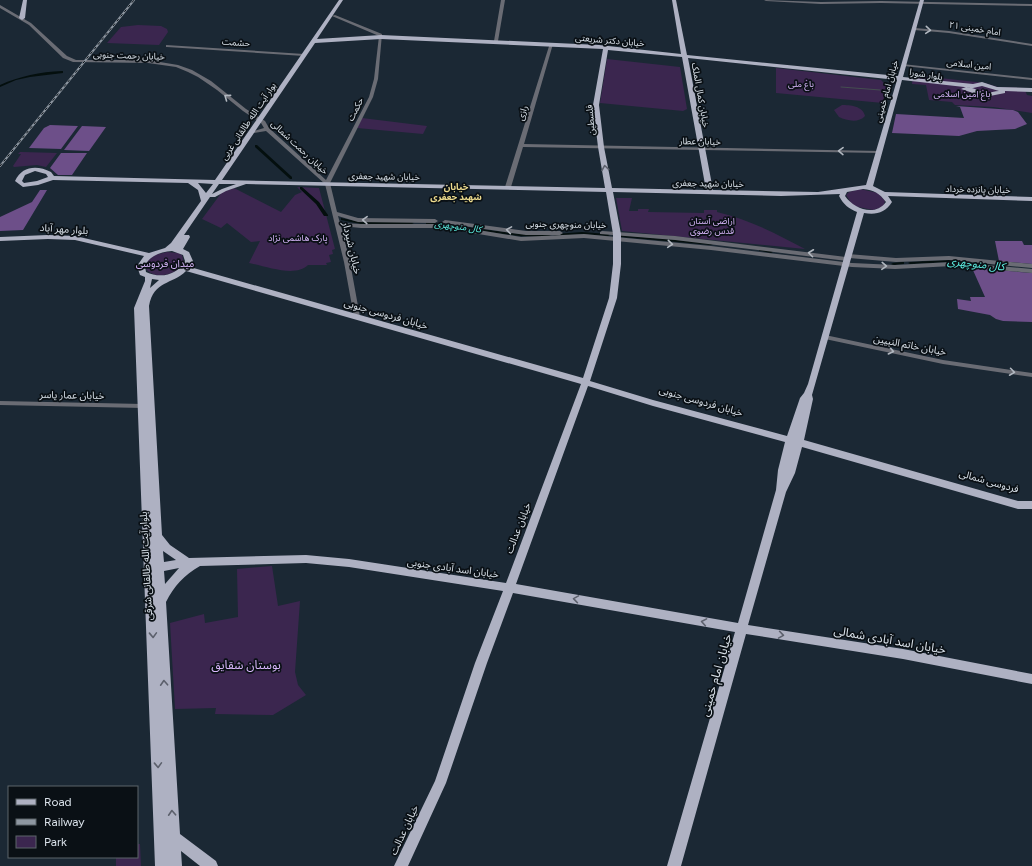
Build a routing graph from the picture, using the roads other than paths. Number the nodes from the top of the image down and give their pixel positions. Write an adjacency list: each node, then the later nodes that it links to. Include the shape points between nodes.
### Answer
1 (25, 0): 11 (main road)
2 (341, 0): 14 (main road, بوار آیت الله طالقانی غربی)
3 (345, 0): 10 (main road, بوار آیت الله طالقانی غربی)
4 (503, 0): 15 (street)
5 (674, 0): 21 (main road, خیابان کمال الملک)
6 (766, 0): 7 (street, via 821,3)
7 (922, 1): 8 (street); 12 (main road, خیابان امام خمینی)
8 (1032, 5)
9 (0, 6): 11 (street, خیابان رحمت جنوبی)
10 (334, 16): 13 (street, via 378,32); 14 (main road, بوار آیت الله طالقانی غربی)
11 (22, 18): 32 (street, خیابان رحمت جنوبی, one-way to 11, via 195,74 174,66 153,62 75,61 65,57)
12 (915, 29): 17 (street, امام خمینی ۲۱, one-way to 17); 22 (main road, خیابان امام خمینی)
13 (381, 37): 14 (main road, خیابان دکتر شریعتی); 15 (main road, خیابان دکتر شریعتی); 46 (street, حکمت, via 371,97)
14 (315, 40): 20 (main road, بوار آیت الله طالقانی غربی); 24 (main road, بوار آیت الله طالقانی غربی)
15 (496, 41): 16 (main road, خیابان دکتر شریعتی)
16 (551, 44): 19 (main road, خیابان دکتر شریعتی); 35 (street, رازی)
17 (1032, 45)
18 (167, 46): 20 (street, حشمت)
19 (606, 48): 21 (main road, خیابان دکتر شریعتی); 36 (main road, فلسطین, via 596,105)
20 (304, 55): 24 (main road, بوار آیت الله طالقانی غربی)
21 (685, 59): 23 (main road, via 703,57); 37 (main road, خیابان کمال الملک)
22 (904, 65): 25 (main road, خیابان امام خمینی); 26 (street, امین اسلامی)
23 (874, 75): 25 (main road); 28 (main road, via 887,79)
24 (291, 78): 32 (main road, بوار آیت الله طالقانی غربی)
25 (900, 79): 27 (main road, بلوار شورا, via 947,85 954,89 958,86); 28 (main road, خیابان امام خمینی)
26 (1032, 79)
27 (974, 88): 29 (main road, via 982,84); 29 (main road, via 990,95)
28 (898, 89): 38 (main road, خیابان امام خمینی)
29 (997, 90): 30 (main road); 31 (main road)
30 (1032, 90)
31 (1032, 94)
32 (261, 121): 33 (street, خیابان رحمت شمالی); 34 (main road, بوار آیت الله طالقانی غربی); 39 (main road, بوار آیت الله طالقانی غربی)
33 (266, 129): 34 (street); 46 (street, خیابان رحمت شمالی)
34 (256, 132): 43 (main road, بوار آیت الله طالقانی غربی)
35 (521, 146): 36 (street, خیابان عطار); 47 (street, رازی)
36 (601, 147): 37 (street, خیابان عطار); 49 (main road, فلسطین, one-way to 36)
37 (702, 149): 38 (street, خیابان عطار, one-way to 37); 45 (main road, خیابان کمال الملک)
38 (880, 152): 48 (main road, خیابان امام خمینی)
39 (224, 172): 42 (main road); 43 (main road, بوار آیت الله طالقانی غربی)
40 (52, 178): 40 (main road, via 46,171 35,169 20,176 18,181 23,185); 41 (main road, خیابان شهید جعفری)
41 (186, 180): 42 (main road, خیابان شهید جعفری); 62 (main road, via 201,188)
42 (200, 180): 43 (main road, خیابان شهید جعفری)
43 (222, 180): 44 (main road, خیابان شهید جعفری); 57 (main road, بوار آیت الله طالقانی غربی); 62 (main road, بوار آیت الله طالقانی غربی)
44 (254, 181): 46 (main road, خیابان شهید جعفری); 57 (main road)
45 (708, 182): 52 (main road); 53 (main road, خیابان کمال الملک); 54 (main road)
46 (327, 183): 47 (main road, خیابان شهید جعفری); 65 (street, خیابان شیردار)
47 (508, 186): 49 (main road, خیابان شهید جعفری)
48 (869, 188): 51 (main road, خیابان شهید جعفری, via 853,187); 56 (main road, خیابان پانزده خرداد)
49 (609, 190): 50 (main road, خیابان شهید جعفری); 60 (main road, خیابان عدالت)
50 (625, 190): 52 (main road, خیابان شهید جعفری); 60 (main road, via 615,194)
51 (846, 190): 55 (main road, خیابان شهید جعفری); 61 (main road, via 842,196)
52 (687, 192): 53 (main road, خیابان شهید جعفری)
53 (710, 192): 54 (main road, خیابان شهید جعفری)
54 (729, 193): 55 (main road, خیابان شهید جعفری)
55 (811, 194): 61 (main road, خیابان شهید جعفری)
56 (884, 194): 58 (main road, خیابان پانزده خرداد); 63 (main road)
57 (213, 196): 72 (main road, بوار آیت الله طالقانی غربی)
58 (924, 197): 59 (main road, خیابان پانزده خرداد); 63 (main road, خیابان پانزده خرداد)
59 (1032, 199)
60 (610, 200): 68 (main road, خیابان عدالت)
61 (844, 200): 64 (main road)
62 (204, 201): 71 (main road, بوار آیت الله طالقانی غربی, via 174,245)
63 (889, 202): 64 (main road, via 887,207 879,212)
64 (861, 211): 74 (main road, خیابان امام خمینی)
65 (334, 214): 66 (street, خیابان شیردار); 67 (street, خیابان منوچهری جنوبی, one-way to 65, via 437,221 358,220)
66 (337, 224): 67 (street, خیابان منوچهری جنوبی, via 442,226 514,239); 84 (street, خیابان شیردار)
67 (552, 236): 68 (street, خیابان منوچهری جنوبی)
68 (617, 236): 74 (street, خیابان منوچهری جنوبی); 86 (main road, خیابان عدالت, via 613,298)
69 (0, 239): 73 (main road, بلوار مهر آباد, via 75,238)
70 (0, 243): 76 (main road, بلوار مهر آباد, via 70,242 136,258)
71 (166, 250): 72 (main road); 73 (main road)
72 (179, 250): 79 (main road, via 188,257 189,261)
73 (150, 255): 76 (main road)
74 (847, 259): 75 (street); 77 (street, one-way to 77); 85 (main road, خیابان امام خمینی)
75 (904, 260): 77 (street); 80 (street, via 949,258)
76 (142, 262): 82 (main road, via 141,270)
77 (908, 266): 80 (street, via 952,264)
78 (1032, 266): 80 (street)
79 (185, 268): 83 (main road); 84 (main road, خیابان فردوسی جنوبی)
80 (1020, 268): 81 (street)
81 (1032, 271)
82 (149, 277): 83 (main road); 92 (main road, بلوار آیت الله طالقانی شرقی, via 148,286 139,300 138,308)
83 (170, 277): 95 (main road, بلوار آیت الله طالقانی شرقی, via 154,286 145,306)
84 (357, 317): 88 (main road, خیابان فردوسی جنوبی)
85 (826, 337): 87 (street, خیابان خاتم النبیین, one-way to 87, via 901,353); 93 (main road, خیابان امام خمینی)
86 (592, 364): 88 (main road, via 582,372); 89 (main road, خیابان عدالت)
87 (1032, 375)
88 (568, 376): 89 (main road, خیابان فردوسی جنوبی); 90 (main road, via 576,385)
89 (584, 381): 90 (main road, خیابان عدالت); 93 (main road, خیابان فردوسی جنوبی, via 656,404)
90 (580, 396): 99 (main road, خیابان عدالت)
91 (0, 402): 92 (street, خیابان عمار یاسر)
92 (143, 406): 98 (main road, بلوار آیت الله طالقانی شرقی)
93 (795, 440): 94 (main road, فردوسی شمالی, via 1018,505); 101 (main road, خیابان امام خمینی, via 782,475 782,491)
94 (1032, 505)
95 (157, 536): 97 (main road, via 166,548); 98 (main road, بلوار آیت الله طالقانی شرقی)
96 (199, 561): 97 (main road, خیابان اسد آبادی جنوبی); 99 (main road, خیابان اسد آبادی جنوبی, via 320,560); 100 (main road, via 175,578)
97 (188, 562): 98 (main road, خیابان اسد آبادی جنوبی)
98 (154, 568): 100 (main road, بلوار آیت الله طالقانی شرقی); 105 (main road, بلوار آیت الله طالقانی شرقی, one-way to 105)
99 (509, 588): 101 (main road, خیابان اسد آبادی جنوبی, one-way to 99); 107 (main road, خیابان عدالت, via 440,783)
100 (160, 604): 103 (main road, بلوار آیت الله طالقانی شرقی, one-way to 100)
101 (742, 629): 102 (main road, خیابان اسد آبادی شمالی, one-way to 102, via 903,654); 108 (main road, خیابان امام خمینی)
102 (1032, 679)
103 (173, 837): 104 (main road); 106 (main road, بلوار آیت الله طالقانی شرقی)
104 (205, 865)
105 (162, 866)
106 (174, 866)
107 (401, 866)
108 (674, 866)

